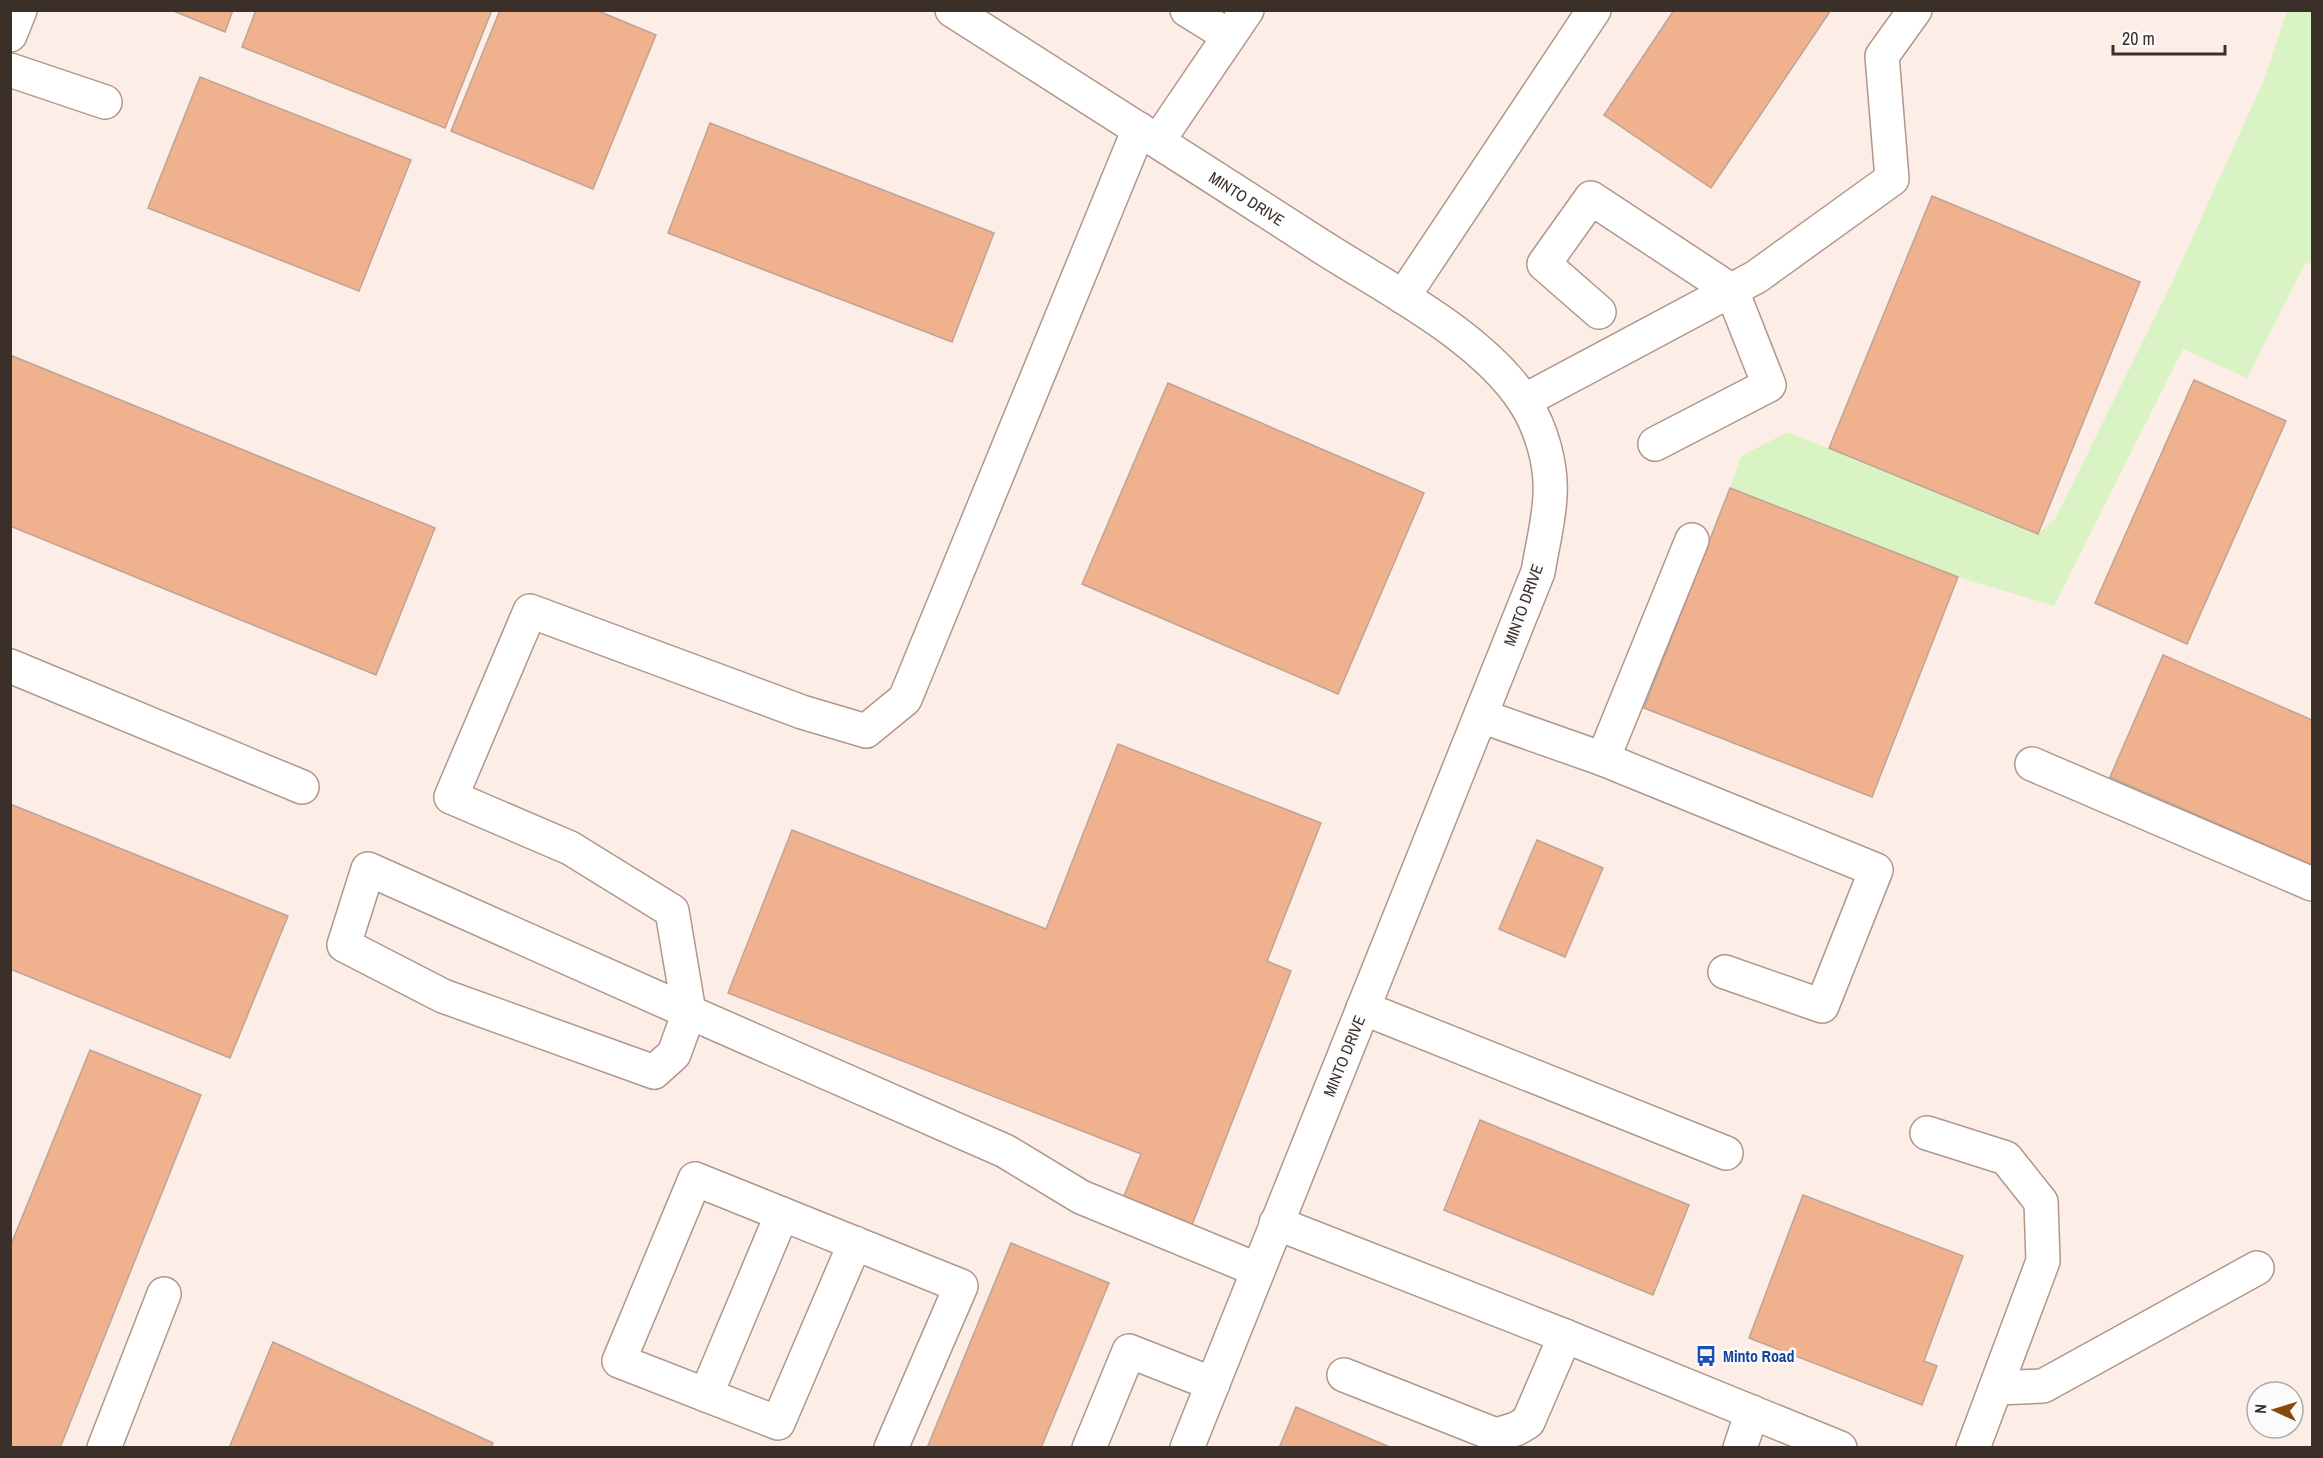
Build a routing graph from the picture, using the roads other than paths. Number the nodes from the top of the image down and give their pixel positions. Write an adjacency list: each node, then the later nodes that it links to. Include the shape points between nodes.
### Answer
1 (21, 10): 7 (street)
2 (952, 10): 10 (street, MINTO DRIVE)
3 (1187, 10): 6 (street)
4 (1594, 10): 12 (street)
5 (1915, 10): 11 (street, via 1882,56 1892,179)
6 (1238, 23): 10 (street)
7 (10, 35)
8 (10, 69): 9 (street)
9 (105, 102)
10 (1149, 135): 12 (street, MINTO DRIVE); 25 (street, via 905,699 866,731 802,712 530,611 451,796 570,848 672,911)
11 (1732, 291): 13 (street, via 1591,198 1544,264); 14 (street); 15 (street, via 1769,385)
12 (1403, 297): 14 (street, MINTO DRIVE, via 1485,355)
13 (1599, 312)
14 (1524, 401): 18 (street, MINTO DRIVE, via 1543,444 1550,495 1538,572)
15 (1655, 444)
16 (1692, 540): 19 (street)
17 (10, 666): 21 (street)
18 (1481, 716): 19 (street); 24 (street, MINTO DRIVE)
19 (1603, 759): 23 (street, via 1876,870 1822,1006)
20 (2032, 764): 22 (street)
21 (302, 787)
22 (2313, 884)
23 (1725, 972)
24 (1363, 1008): 27 (street); 29 (street, MINTO DRIVE)
25 (689, 1012): 25 (street, via 674,1054 654,1072 443,996 344,945 368,869); 32 (street, via 1005,1151 1082,1197)
26 (1927, 1133): 37 (street, via 2007,1158 2041,1202 2043,1261)
27 (1726, 1153)
28 (782, 1214): 30 (street); 38 (street); 38 (street, via 695,1179 619,1361)
29 (1276, 1223): 32 (street, MINTO DRIVE); 34 (street)
30 (855, 1243): 38 (street, via 778,1423); 42 (street, via 962,1286)
31 (2258, 1268): 37 (street, via 2043,1386)
32 (1258, 1270): 36 (street, MINTO DRIVE)
33 (164, 1294): 41 (street)
34 (1565, 1336): 35 (street, via 1527,1422 1496,1435); 39 (street)
35 (1344, 1375)
36 (1213, 1384): 43 (street, via 1129,1351); 44 (street, MINTO DRIVE)
37 (1996, 1388): 46 (street)
38 (706, 1395)
39 (1752, 1412): 40 (street); 45 (street)
40 (1830, 1446)
41 (104, 1448)
42 (891, 1448)
43 (1089, 1448)
44 (1187, 1448)
45 (1740, 1448)
46 (1973, 1448)

